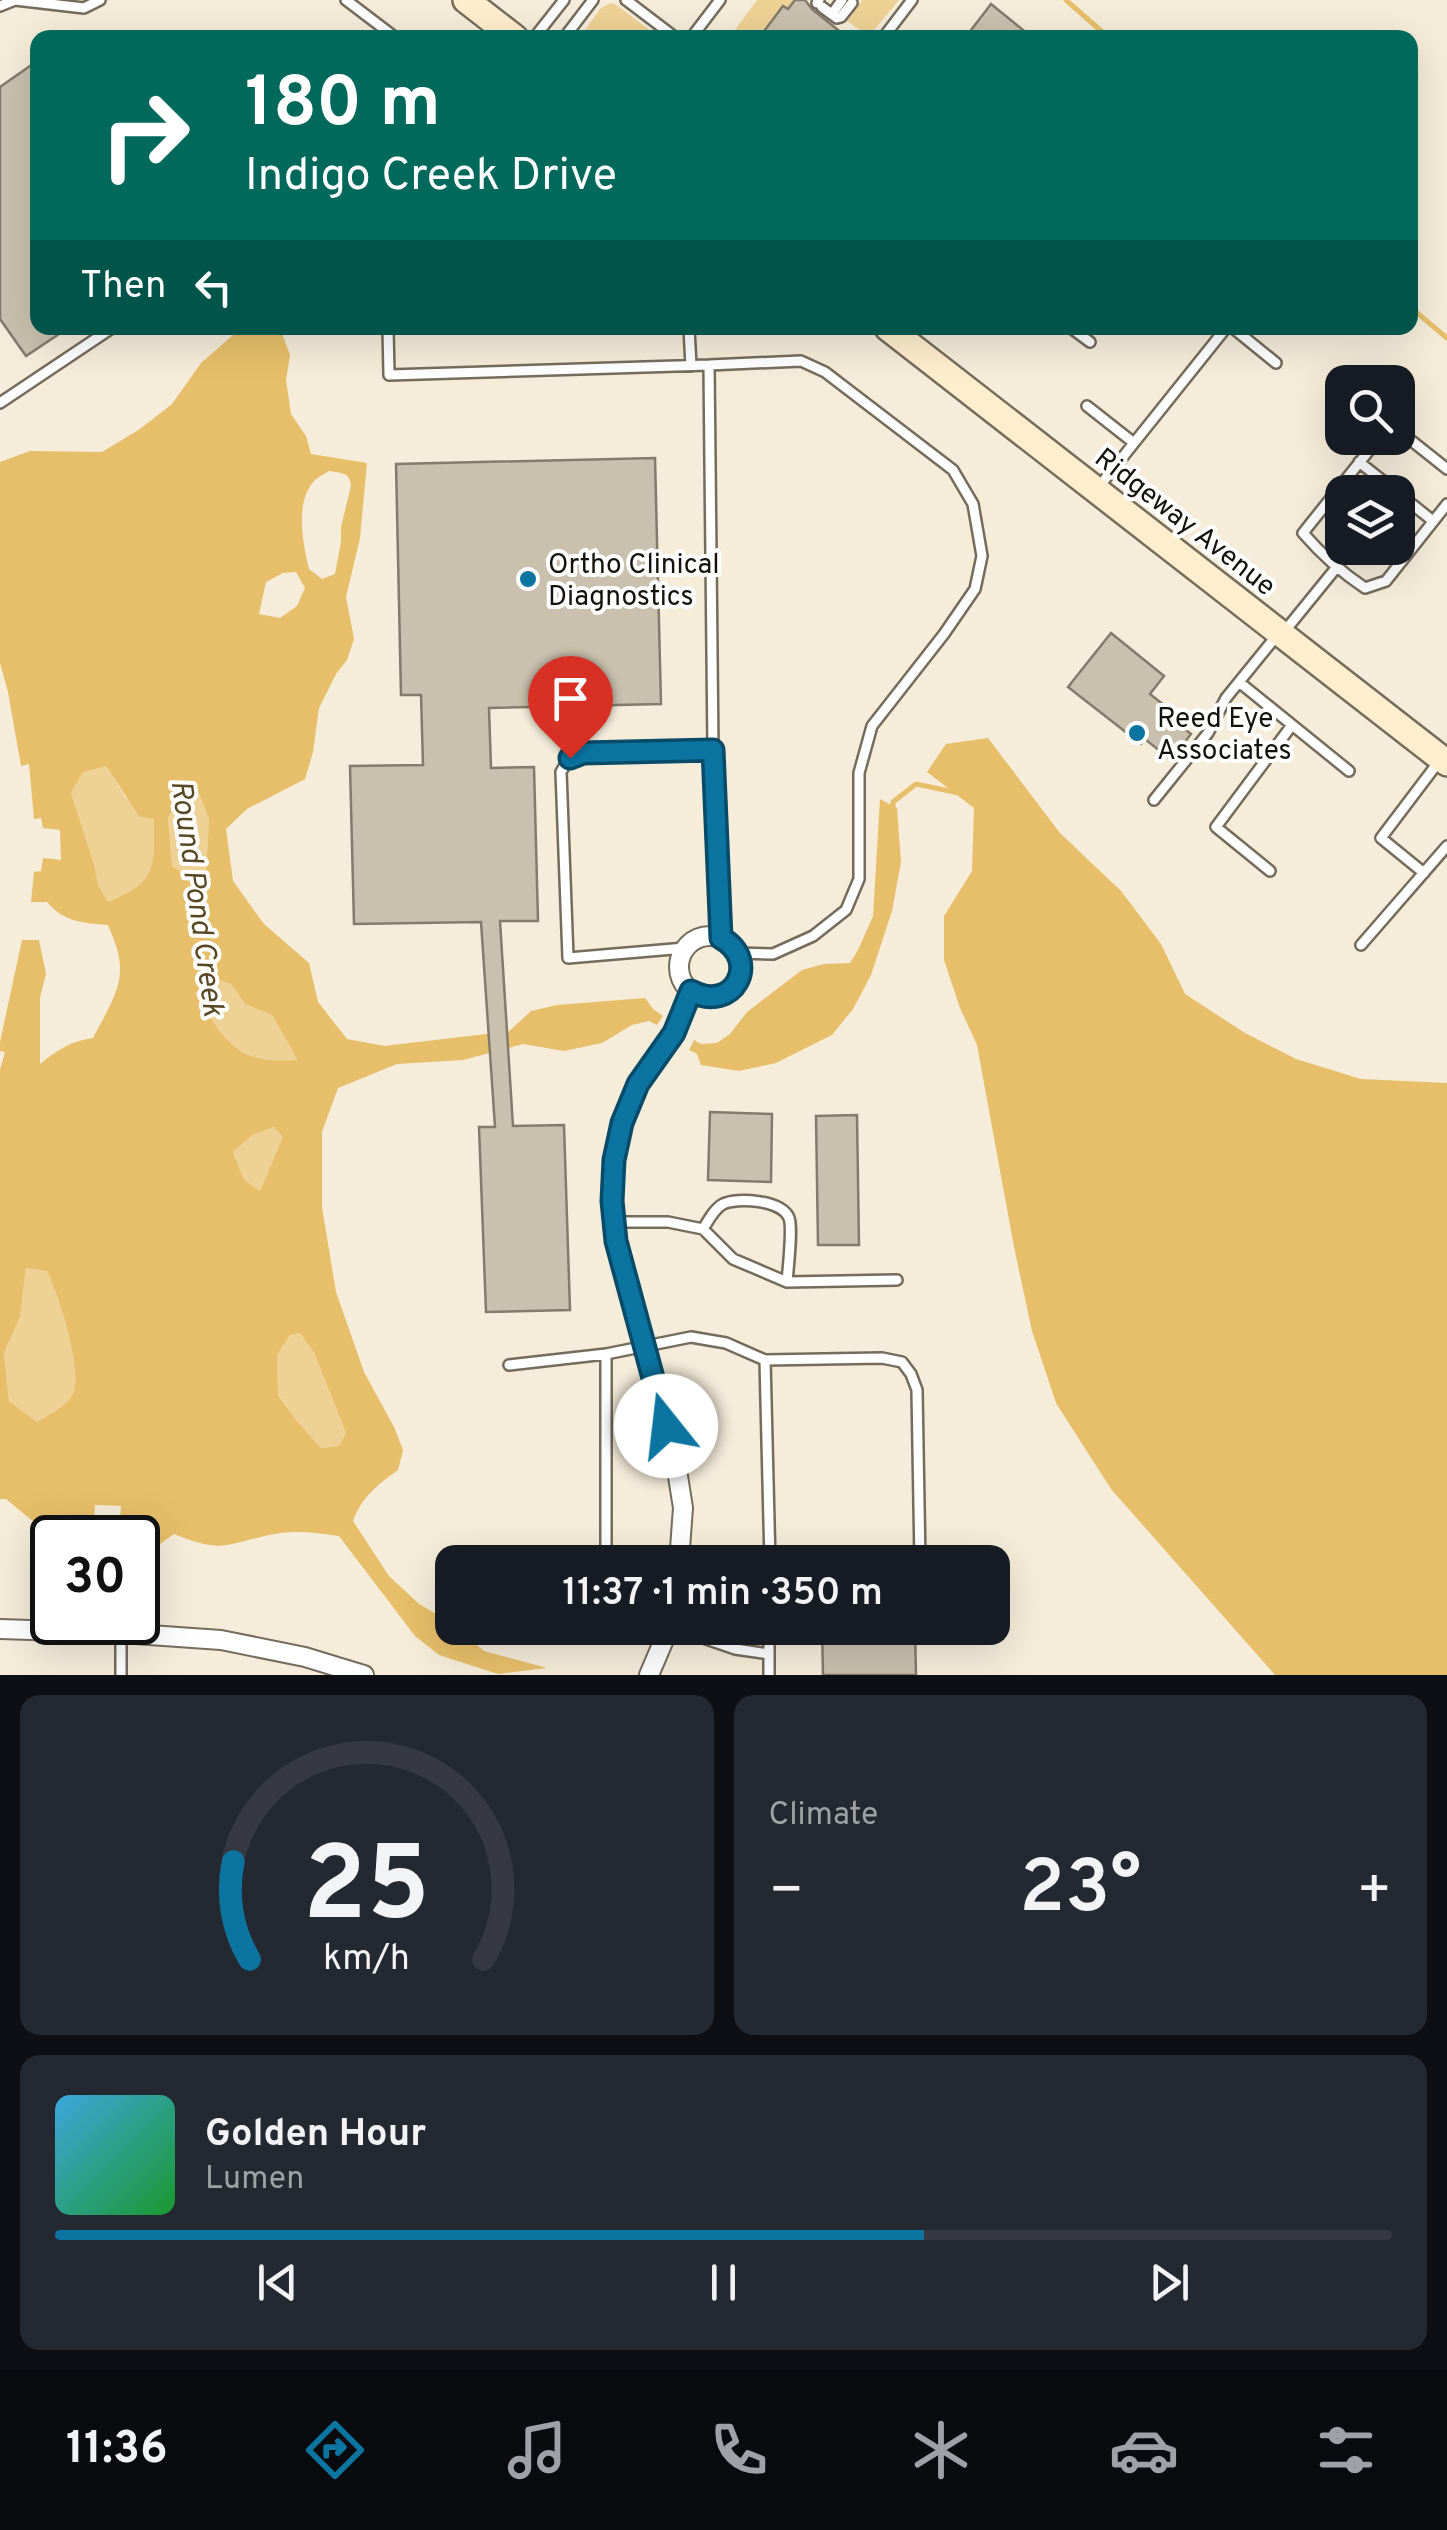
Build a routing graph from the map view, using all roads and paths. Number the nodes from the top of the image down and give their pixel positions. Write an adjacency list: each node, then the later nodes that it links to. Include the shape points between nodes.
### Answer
1 (100, 0): 11 (lane, via 84,8 14,0)
2 (346, 0): 12 (lane)
3 (466, 0): 13 (main road)
4 (564, 0): 14 (lane)
5 (593, 0): 15 (lane)
6 (626, 0): 16 (lane)
7 (720, 0): 17 (lane)
8 (912, 0): 18 (lane)
9 (848, 2): 10 (lane)
10 (822, 4)
11 (0, 6)
12 (385, 30)
13 (505, 30)
14 (540, 30)
15 (570, 30)
16 (665, 30)
17 (697, 30)
18 (889, 30)
19 (101, 335): 30 (lane)
20 (388, 335): 29 (lane, via 388,374)
21 (689, 335): 29 (lane)
22 (897, 335): 39 (main road, Ridgeway Avenue)
23 (1080, 335): 26 (lane)
24 (1224, 335): 32 (lane)
25 (1239, 335): 27 (lane)
26 (1090, 342)
27 (1276, 363)
28 (708, 365): 29 (lane); 52 (lane); 62 (lane, via 801,361 826,372 952,470 973,504 982,556 976,589 872,726 858,773 859,880 846,910 813,936 773,954)
29 (691, 366)
30 (0, 401)
31 (1087, 406): 32 (lane)
32 (1134, 443): 39 (lane)
33 (1415, 444): 36 (lane)
34 (1365, 455): 35 (lane)
35 (1359, 462): 37 (lane); 38 (lane)
36 (1447, 469)
37 (1349, 475)
38 (1375, 475)
39 (1097, 490): 49 (main road, Ridgeway Avenue)
40 (1447, 504): 43 (lane)
41 (1325, 507): 45 (lane, via 1304,534)
42 (1415, 507): 43 (lane)
43 (1433, 521): 44 (lane)
44 (1415, 545)
45 (1325, 556)
46 (1333, 565): 48 (lane)
47 (1399, 565): 48 (lane, via 1386,581 1365,588)
48 (1336, 568): 49 (lane)
49 (1281, 634): 50 (lane); 53 (main road, Ridgeway Avenue)
50 (1239, 682): 51 (lane); 55 (lane)
51 (1292, 725): 54 (lane); 57 (lane, via 1216,827)
52 (713, 750): 59 (lane); 61 (lane, via 583,753 561,772 568,958)
53 (1444, 761): 58 (lane, via 1381,838)
54 (1349, 771)
55 (1154, 800)
56 (1447, 846): 58 (lane)
57 (1270, 871)
58 (1424, 872): 60 (lane)
59 (721, 938): 61 (street, via 700,937); 62 (street)
60 (1361, 945)
61 (685, 948): 63 (street, via 679,969)
62 (738, 954): 63 (street, via 740,974 730,990 711,998)
63 (691, 991): 64 (street, via 622,1123)
64 (614, 1222): 65 (lane); 68 (street)
65 (703, 1229): 67 (lane, via 733,1259); 67 (lane, via 725,1203 782,1208 790,1219)
66 (897, 1280): 67 (lane)
67 (787, 1282)
68 (644, 1346): 69 (lane); 70 (lane, via 691,1337 726,1342); 73 (street, via 677,1470)
69 (606, 1354): 71 (lane); 72 (lane)
70 (765, 1360): 74 (lane); 75 (lane, via 902,1362 916,1390)
71 (509, 1365)
72 (606, 1545)
73 (680, 1545)
74 (770, 1545)
75 (920, 1545)
76 (0, 1629): 77 (street)
77 (30, 1630)
78 (160, 1636): 85 (street, via 221,1640)
79 (121, 1645): 84 (lane)
80 (659, 1645): 86 (street)
81 (724, 1645): 83 (lane)
82 (768, 1645): 83 (lane)
83 (768, 1654): 87 (lane)
84 (121, 1675)
85 (364, 1675)
86 (649, 1675)
87 (769, 1675)

